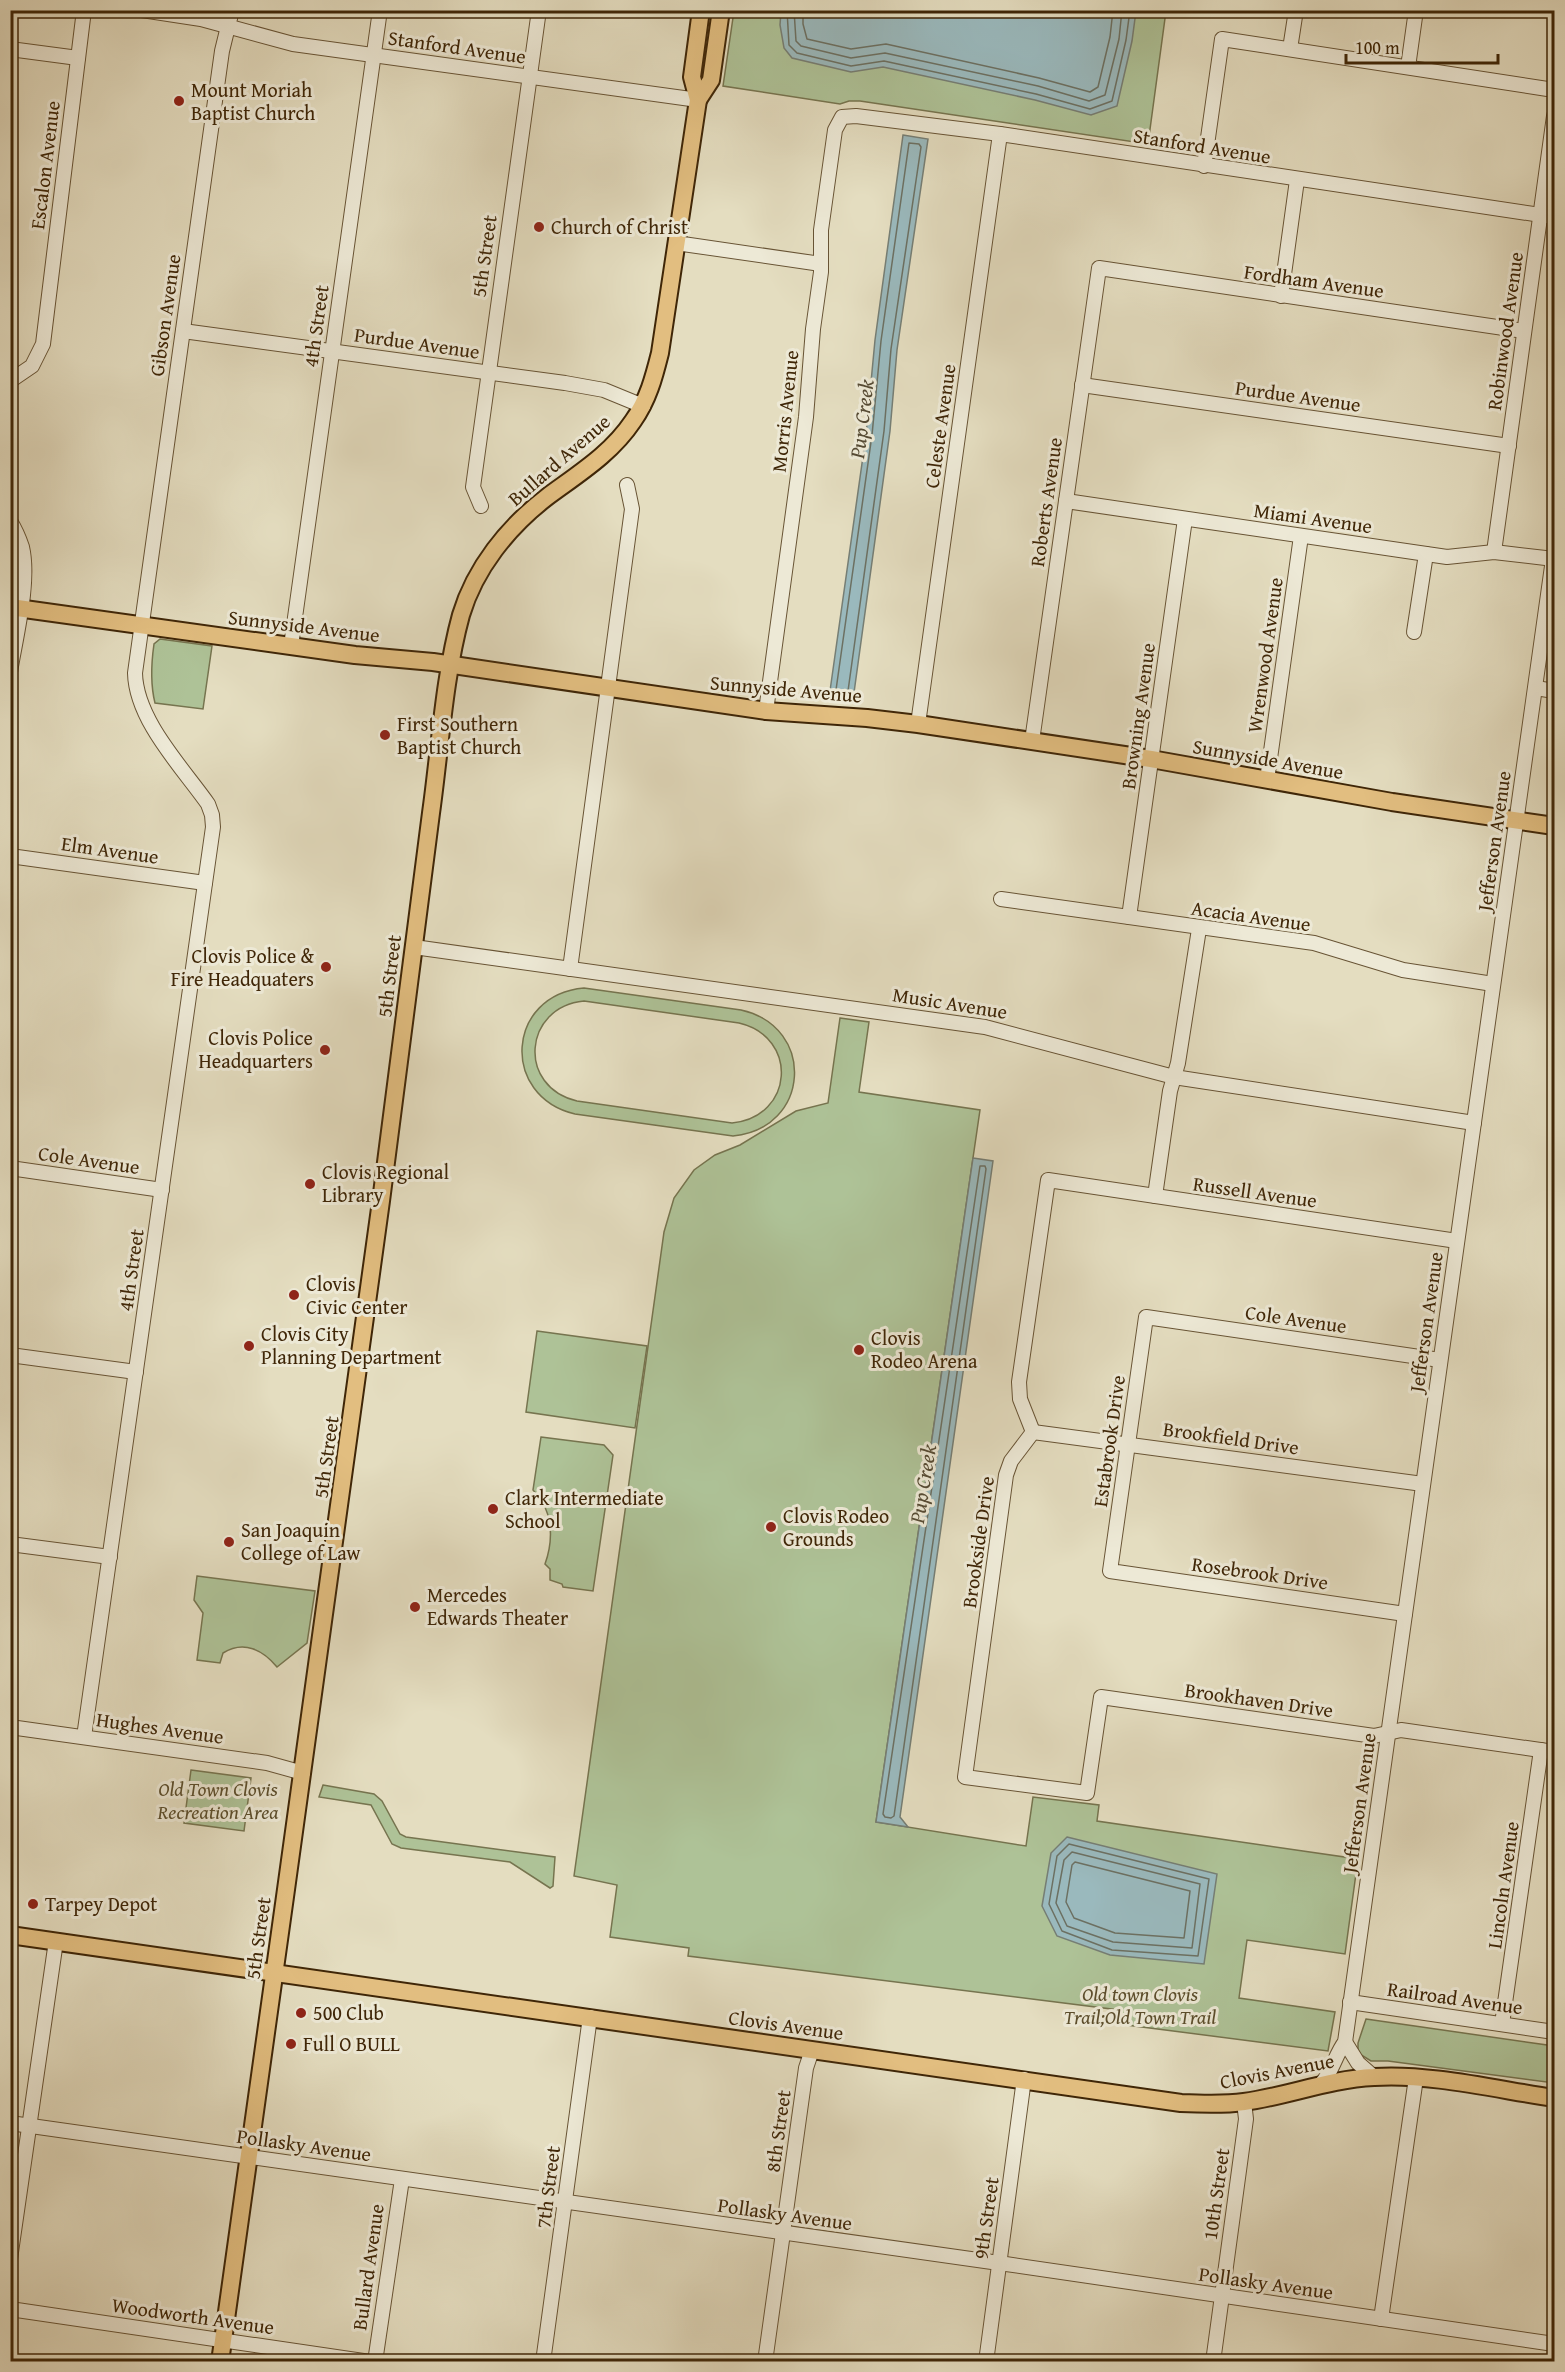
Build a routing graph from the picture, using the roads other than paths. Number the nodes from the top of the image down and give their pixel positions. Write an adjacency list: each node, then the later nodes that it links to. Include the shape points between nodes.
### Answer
1 (84, 10): 14 (street, Escalon Avenue)
2 (142, 10): 10 (street, Stanford Avenue)
3 (232, 10): 10 (street, Gibson Avenue)
4 (380, 10): 13 (street, 4th Street)
5 (539, 10): 16 (street, 5th Street)
6 (701, 10): 18 (main road, Bullard Avenue, via 692,77)
7 (721, 10): 18 (main road, Bullard Avenue, via 711,80)
8 (1296, 10): 12 (street)
9 (1416, 10): 15 (street)
10 (228, 27): 13 (street, Stanford Avenue, via 293,44); 29 (street, Gibson Avenue)
11 (10, 49): 14 (street)
12 (1290, 49): 15 (street); 22 (street, via 1222,39)
13 (374, 55): 16 (street, Stanford Avenue); 31 (street, 4th Street)
14 (78, 58): 33 (street, Escalon Avenue, via 44,345 32,366)
15 (1408, 67): 17 (street)
16 (530, 76): 18 (street, Stanford Avenue); 32 (street, 5th Street)
17 (1554, 90)
18 (698, 100): 25 (main road, Bullard Avenue)
19 (1554, 116): 24 (street, Robinwood Avenue)
20 (843, 117): 21 (street, Stanford Avenue); 26 (street, Morris Avenue, via 833,141 821,230)
21 (1000, 134): 22 (street, Stanford Avenue); 56 (street, Celeste Avenue)
22 (1204, 166): 23 (street, Stanford Avenue)
23 (1297, 180): 24 (street, Stanford Avenue); 28 (street)
24 (1548, 216): 30 (street, Robinwood Avenue)
25 (676, 243): 26 (street); 35 (main road, Bullard Avenue, via 660,353)
26 (821, 264): 55 (street, Morris Avenue, via 806,417)
27 (1099, 268): 28 (street, Fordham Avenue); 34 (street, Roberts Avenue)
28 (1281, 296): 30 (street, Fordham Avenue)
29 (183, 331): 31 (street, Purdue Avenue); 47 (street, Gibson Avenue)
30 (1524, 331): 36 (street, Robinwood Avenue)
31 (332, 351): 32 (street, Purdue Avenue); 49 (street, 4th Street)
32 (489, 373): 35 (street, Purdue Avenue, via 604,390); 39 (street, 5th Street, via 473,487)
33 (10, 381)
34 (1082, 385): 36 (street, Purdue Avenue); 38 (street, Roberts Avenue)
35 (643, 406): 50 (main road, Bullard Avenue, via 608,451 535,507 487,559 463,610)
36 (1509, 446): 43 (street, Robinwood Avenue)
37 (627, 485): 53 (street, via 632,508)
38 (1066, 501): 40 (street, Miami Avenue); 57 (street, Roberts Avenue)
39 (481, 506)
40 (1185, 519): 42 (street, Miami Avenue); 58 (street, Browning Avenue)
41 (10, 521): 46 (street, via 22,546 24,562 24,582)
42 (1301, 536): 44 (street, Miami Avenue); 59 (street, Wrenwood Avenue)
43 (1494, 552): 44 (street, Miami Avenue, via 1464,556); 45 (street, Miami Avenue)
44 (1426, 554): 48 (street)
45 (1554, 559): 52 (street, Jefferson Avenue)
46 (15, 608): 47 (main road, Sunnyside Avenue); 51 (street)
47 (142, 626): 49 (main road, Sunnyside Avenue); 60 (street, Gibson Avenue, via 135,673 141,707)
48 (1414, 632)
49 (291, 646): 50 (main road, Sunnyside Avenue)
50 (452, 665): 53 (main road, Sunnyside Avenue); 68 (main road, 5th Street)
51 (10, 672)
52 (1536, 688): 54 (street); 61 (street, Jefferson Avenue)
53 (608, 689): 55 (main road, Sunnyside Avenue); 69 (street)
54 (1554, 690)
55 (765, 711): 56 (main road, Sunnyside Avenue)
56 (918, 724): 57 (main road, Sunnyside Avenue)
57 (1032, 741): 58 (main road, Sunnyside Avenue)
58 (1151, 759): 59 (main road, Sunnyside Avenue); 66 (street, Browning Avenue)
59 (1267, 780): 61 (main road, Sunnyside Avenue)
60 (210, 809): 64 (street, 4th Street, via 213,827)
61 (1516, 821): 62 (main road, Sunnyside Avenue); 70 (street, Jefferson Avenue)
62 (1554, 826)
63 (10, 856): 64 (street, Elm Avenue)
64 (205, 883): 74 (street, 4th Street)
65 (1001, 899): 66 (street, Acacia Avenue)
66 (1129, 917): 67 (street, Acacia Avenue)
67 (1199, 929): 70 (street, Acacia Avenue, via 1314,944 1402,970); 71 (street)
68 (414, 947): 69 (street, Music Avenue); 92 (main road, 5th Street)
69 (570, 969): 71 (street, Music Avenue, via 985,1027)
70 (1494, 984): 72 (street, Jefferson Avenue)
71 (1174, 1077): 72 (street, Music Avenue); 75 (street)
72 (1474, 1123): 76 (street, Jefferson Avenue)
73 (10, 1168): 74 (street, Cole Avenue)
74 (162, 1190): 80 (street, 4th Street)
75 (1155, 1196): 76 (street, Russell Avenue); 81 (street, Russell Avenue, via 1048,1180 1019,1382 1020,1399)
76 (1457, 1241): 79 (street, Jefferson Avenue)
77 (1146, 1317): 79 (street, Cole Avenue); 82 (street, Estabrook Drive)
78 (10, 1355): 80 (street)
79 (1440, 1360): 83 (street, Jefferson Avenue)
80 (136, 1372): 85 (street, 4th Street)
81 (1033, 1432): 82 (street, Brookfield Drive); 93 (street, Brookside Drive, via 1011,1461 1006,1475 965,1777)
82 (1128, 1444): 83 (street, Brookfield Drive); 86 (street, Estabrook Drive)
83 (1423, 1484): 87 (street, Jefferson Avenue)
84 (10, 1544): 85 (street)
85 (110, 1557): 90 (street, 4th Street)
86 (1110, 1571): 87 (street, Rosebrook Drive)
87 (1405, 1614): 89 (street, Jefferson Avenue)
88 (10, 1726): 90 (street, Hughes Avenue)
89 (1388, 1734): 91 (street, Brookhaven Drive, via 1401,1730); 93 (street, Brookhaven Drive, via 1374,1736 1101,1697); 97 (street, Jefferson Avenue)
90 (84, 1737): 92 (street, Hughes Avenue, via 267,1762)
91 (1548, 1751): 99 (street, Lincoln Avenue)
92 (303, 1773): 96 (main road, 5th Street)
93 (1087, 1793)
94 (10, 1935): 95 (main road, Clovis Avenue)
95 (56, 1941): 96 (main road, Clovis Avenue); 110 (street)
96 (274, 1972): 98 (main road, Clovis Avenue); 111 (main road, 5th Street)
97 (1350, 2002): 99 (street, Railroad Avenue); 101 (street, Jefferson Avenue)
98 (590, 2017): 102 (main road, Clovis Avenue); 113 (street, 7th Street)
99 (1502, 2024): 100 (street, Railroad Avenue)
100 (1554, 2032)
101 (1345, 2042): 103 (street, via 1358,2064); 106 (street, Jefferson Avenue)
102 (812, 2050): 105 (main road, Clovis Avenue); 114 (street, 8th Street, via 806,2068)
103 (1374, 2077): 104 (main road, Clovis Avenue); 106 (main road, Clovis Avenue)
104 (1416, 2078): 107 (main road, Clovis Avenue); 119 (street)
105 (1024, 2079): 108 (main road, Clovis Avenue, via 1181,2103); 116 (street, 9th Street)
106 (1321, 2084): 108 (main road, Clovis Avenue)
107 (1554, 2098)
108 (1244, 2102): 117 (street, 10th Street, via 1246,2120)
109 (10, 2123): 110 (street, Pollasky Avenue)
110 (29, 2126): 111 (street, Pollasky Avenue); 115 (street)
111 (249, 2157): 112 (street, Pollasky Avenue); 120 (main road, 5th Street)
112 (402, 2179): 113 (street, Pollasky Avenue); 124 (street, Bullard Avenue)
113 (565, 2202): 114 (street, Pollasky Avenue); 125 (street, 7th Street)
114 (783, 2234): 116 (street, Pollasky Avenue); 126 (street, 8th Street)
115 (10, 2259)
116 (999, 2263): 117 (street, Pollasky Avenue); 127 (street, 9th Street)
117 (1222, 2297): 119 (street, Pollasky Avenue); 128 (street, 10th Street)
118 (10, 2309): 120 (street, Woodworth Avenue)
119 (1381, 2319): 121 (street, Pollasky Avenue)
120 (223, 2340): 122 (main road, 5th Street); 123 (street, Woodworth Avenue)
121 (1554, 2344)
122 (220, 2361)
123 (370, 2361)
124 (375, 2361)
125 (543, 2361)
126 (765, 2361)
127 (986, 2361)
128 (1213, 2361)

